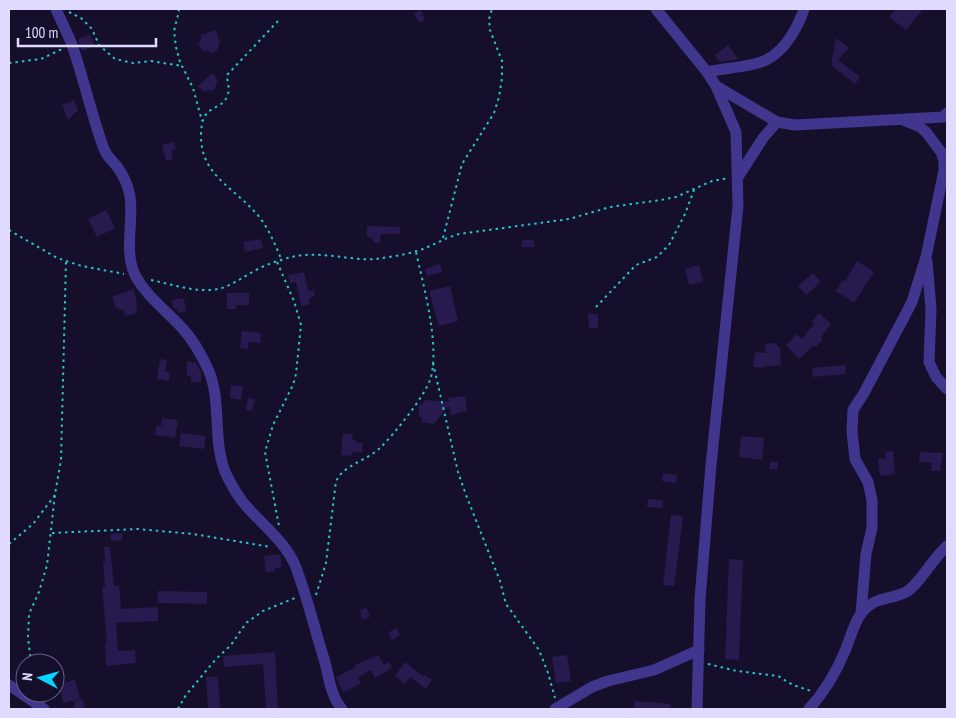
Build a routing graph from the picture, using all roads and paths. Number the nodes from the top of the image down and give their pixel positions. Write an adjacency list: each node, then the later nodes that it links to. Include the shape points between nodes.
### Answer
1 (178, 9): 9 (path, via 174,31)
2 (492, 9): 19 (path, via 490,30 502,61 499,97 494,112 462,164)
3 (656, 9): 10 (street)
4 (804, 9): 10 (street, via 801,20 777,53 767,59)
5 (62, 10): 7 (street); 9 (path, via 81,18 92,29 99,45 114,59)
6 (278, 21): 15 (path, via 230,71 226,77 229,89 226,99 206,114)
7 (71, 44): 8 (path, via 41,59); 25 (street, via 107,155 119,169 130,196 129,238)
8 (9, 63)
9 (182, 66): 15 (path, via 193,88)
10 (707, 72): 11 (street)
11 (716, 86): 14 (street); 16 (street, via 736,132)
12 (946, 116): 13 (street)
13 (904, 120): 14 (street, via 794,125); 21 (street, via 926,132 944,161)
14 (777, 122): 16 (street)
15 (203, 124): 22 (path, via 201,135 207,165 255,212)
16 (738, 177): 17 (path, via 712,180); 38 (street, via 738,206 700,599)
17 (694, 190): 19 (path, via 676,197 610,207 568,218); 26 (path, via 669,245 657,256 636,264)
18 (9, 230): 23 (path)
19 (444, 238): 20 (path)
20 (416, 252): 22 (path, via 373,259 306,255); 27 (path, via 432,325)
21 (926, 257): 28 (street, via 931,294 929,362); 36 (street, via 912,302 852,415 854,456 868,482 872,500 872,528 866,554)
22 (282, 260): 24 (path)
23 (66, 261): 25 (path); 29 (path, via 61,460)
24 (276, 262): 25 (path, via 212,290); 30 (path, via 301,325 293,385 264,452)
25 (136, 277): 34 (street, via 196,348 215,391 220,457 227,476 246,507)
26 (596, 307)
27 (433, 361): 35 (path, via 426,390 386,442 374,454 343,472 336,481 326,563); 44 (path, via 466,495 506,604 539,650)
28 (947, 390)
29 (55, 494): 31 (path); 32 (path, via 32,524)
30 (280, 528)
31 (51, 534): 34 (path, via 138,529); 37 (path, via 48,565 29,614 27,627)
32 (9, 544)
33 (947, 546): 36 (street, via 913,587 869,604)
34 (285, 548): 35 (street)
35 (309, 597): 42 (path, via 252,617 186,695); 43 (street, via 331,689)
36 (861, 614): 40 (street, via 834,675)
37 (31, 653)
38 (699, 655): 40 (path, via 737,671 778,676); 44 (street, via 592,687); 45 (street)
39 (9, 685): 41 (street)
40 (820, 697): 46 (street)
41 (40, 708)
42 (178, 709)
43 (342, 709)
44 (556, 709)
45 (696, 709)
46 (809, 709)

